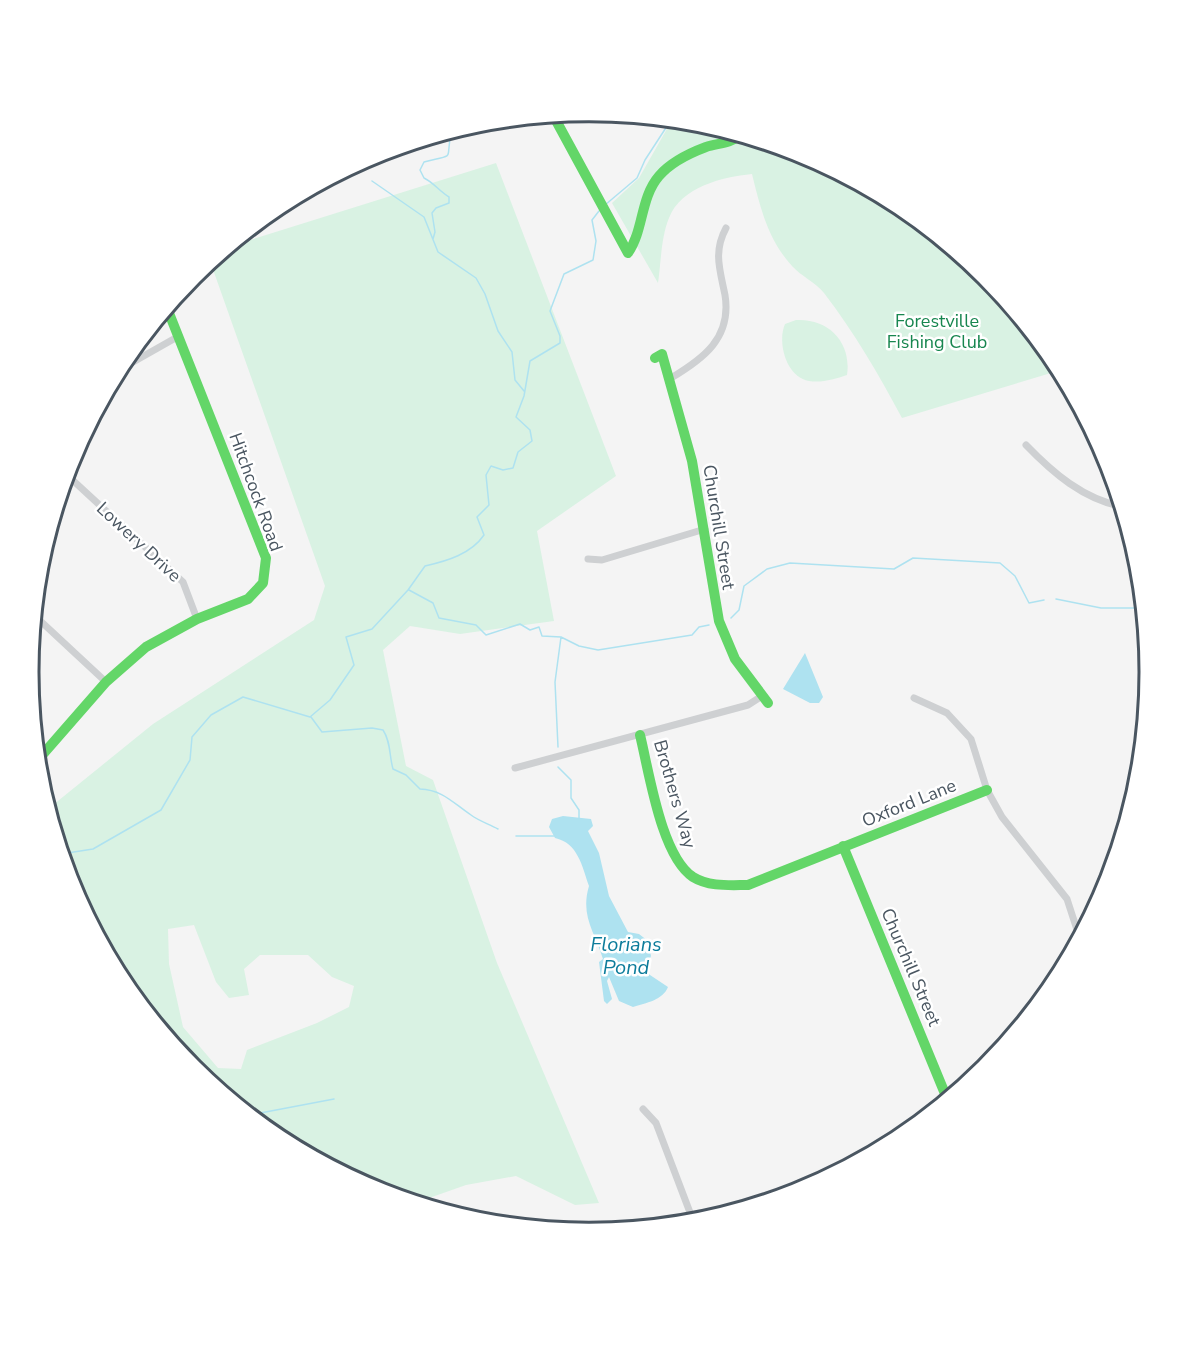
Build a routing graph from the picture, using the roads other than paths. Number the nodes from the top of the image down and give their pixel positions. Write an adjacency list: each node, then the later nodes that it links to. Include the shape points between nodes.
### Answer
1 (557, 123): 2 (street, via 628,253 636,244 649,189 660,174 705,147)
2 (731, 141)
3 (726, 228): 8 (street, via 717,253 725,323 716,344)
4 (171, 316): 5 (street, Hitchcock Road)
5 (179, 336): 7 (street); 14 (street, Hitchcock Road, via 266,558 263,583 248,599)
6 (655, 358): 8 (street, Churchill Street, via 662,354)
7 (137, 360)
8 (671, 378): 12 (street, Churchill Street, via 685,424)
9 (1026, 445): 11 (street, via 1066,483)
10 (74, 481): 14 (street, Lowery Drive, via 183,582)
11 (1113, 504)
12 (705, 529): 13 (street, via 602,560); 18 (street, Churchill Street, via 720,629 736,663)
13 (588, 559)
14 (196, 619): 16 (street, Hitchcock Road, via 146,647)
15 (42, 622): 16 (street)
16 (106, 682): 20 (street, Hitchcock Road)
17 (914, 698): 22 (street, via 947,713 971,739)
18 (765, 700): 19 (street)
19 (640, 735): 21 (street); 23 (street, Brothers Way, via 670,852 684,870 700,881 722,887 748,885)
20 (45, 752)
21 (515, 768)
22 (987, 789): 23 (street, Oxford Lane); 24 (street, via 1002,817 1066,899)
23 (843, 846): 25 (street, Churchill Street)
24 (1076, 929)
25 (944, 1092)
26 (643, 1108): 27 (street, via 656,1123)
27 (690, 1213)

